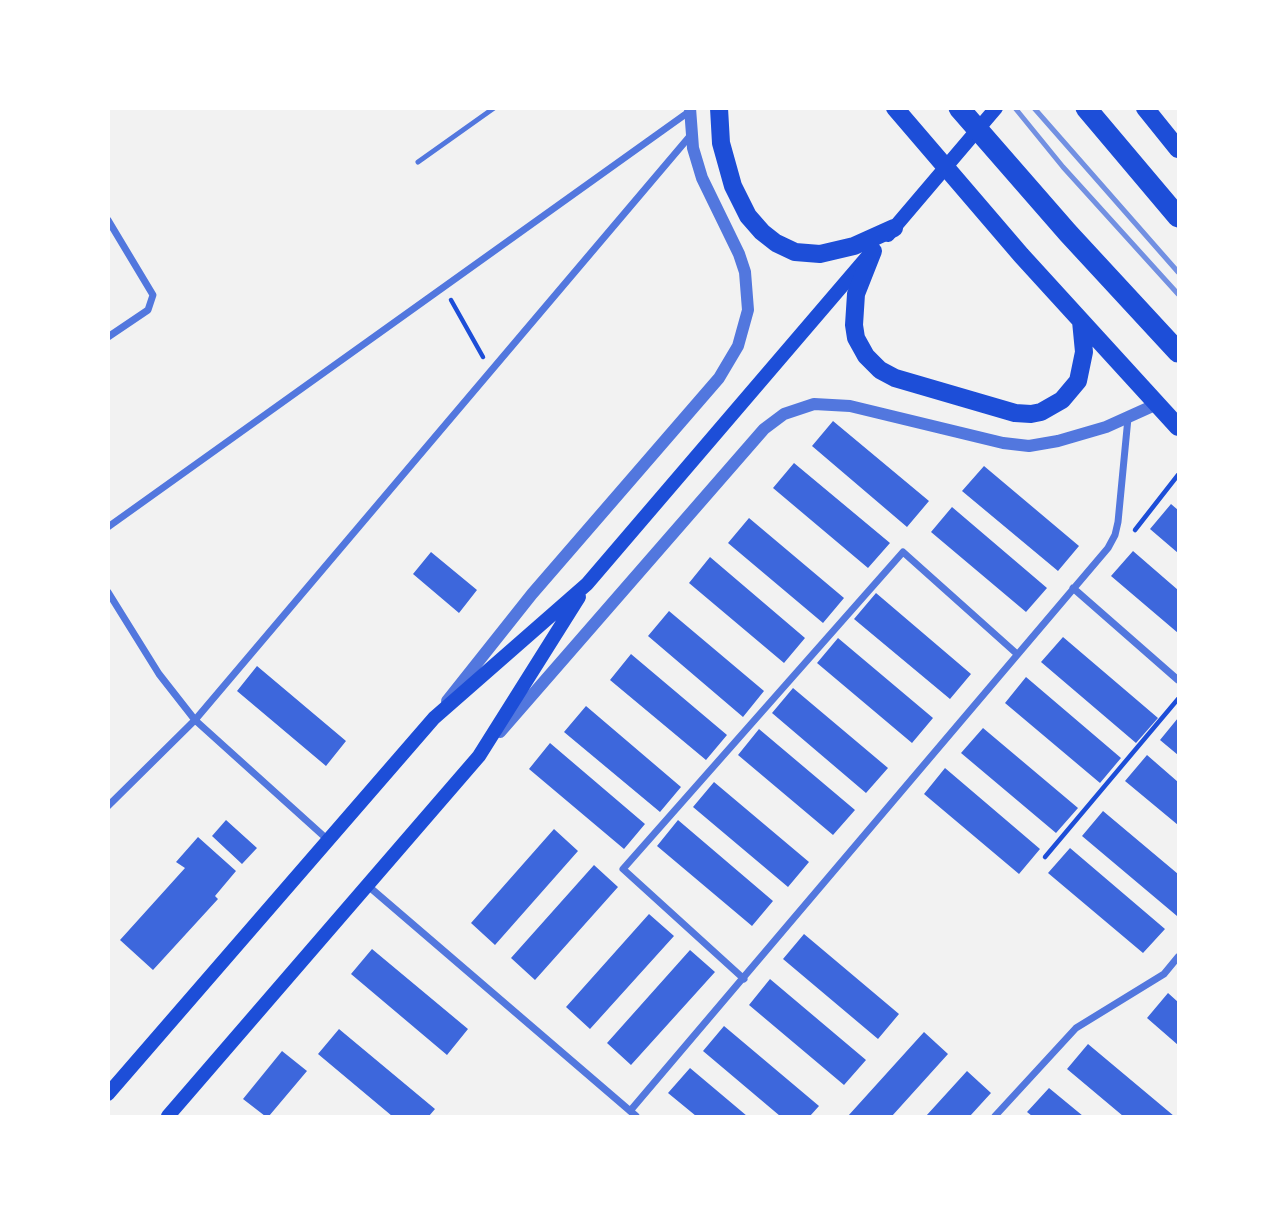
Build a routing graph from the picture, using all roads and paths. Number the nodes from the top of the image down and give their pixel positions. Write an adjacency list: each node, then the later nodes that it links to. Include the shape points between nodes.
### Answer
1 (495, 108): 11 (lane)
2 (719, 108): 14 (main road, via 721,143 733,186 748,216 768,238 795,252 820,254 854,246)
3 (959, 108): 19 (highway)
4 (996, 108): 14 (main road)
5 (1086, 108): 12 (highway)
6 (1145, 108): 10 (main road)
7 (690, 110): 9 (street); 16 (street)
8 (900, 114): 17 (main road)
9 (691, 136): 20 (street); 31 (street, via 702,178 745,272 748,310 738,346 719,378 533,594)
10 (1178, 149)
11 (418, 162)
12 (1178, 217)
13 (108, 220): 18 (street, via 153,295 148,310)
14 (894, 228): 15 (main road)
15 (873, 251): 17 (main road, via 856,294 856,338 866,356 895,378 1006,411 1041,412 1062,400 1078,381 1084,352); 25 (main road)
16 (443, 288): 20 (path); 24 (street)
17 (1081, 321): 21 (main road)
18 (108, 337)
19 (1178, 352)
20 (491, 371): 32 (street)
21 (1157, 404): 22 (street); 23 (main road)
22 (1128, 418): 26 (street, via 1115,535); 33 (street, via 1058,442 1029,446 850,406 814,404 783,414 764,429)
23 (1178, 426)
24 (108, 527)
25 (587, 584): 31 (main road); 33 (main road)
26 (1073, 588): 28 (street); 29 (street)
27 (108, 592): 32 (street, via 159,674)
28 (1017, 654): 39 (street); 39 (street, via 902,552 623,869)
29 (1178, 680)
30 (1178, 699): 36 (path)
31 (434, 718): 35 (main road)
32 (195, 720): 34 (street); 35 (street)
33 (479, 756): 37 (main road)
34 (108, 806)
35 (328, 840): 40 (main road)
36 (1045, 857)
37 (367, 885): 41 (street); 42 (main road)
38 (1178, 957): 43 (street, via 1164,974 1076,1028)
39 (744, 979): 41 (street)
40 (108, 1094)
41 (633, 1114)
42 (168, 1116)
43 (995, 1116)

